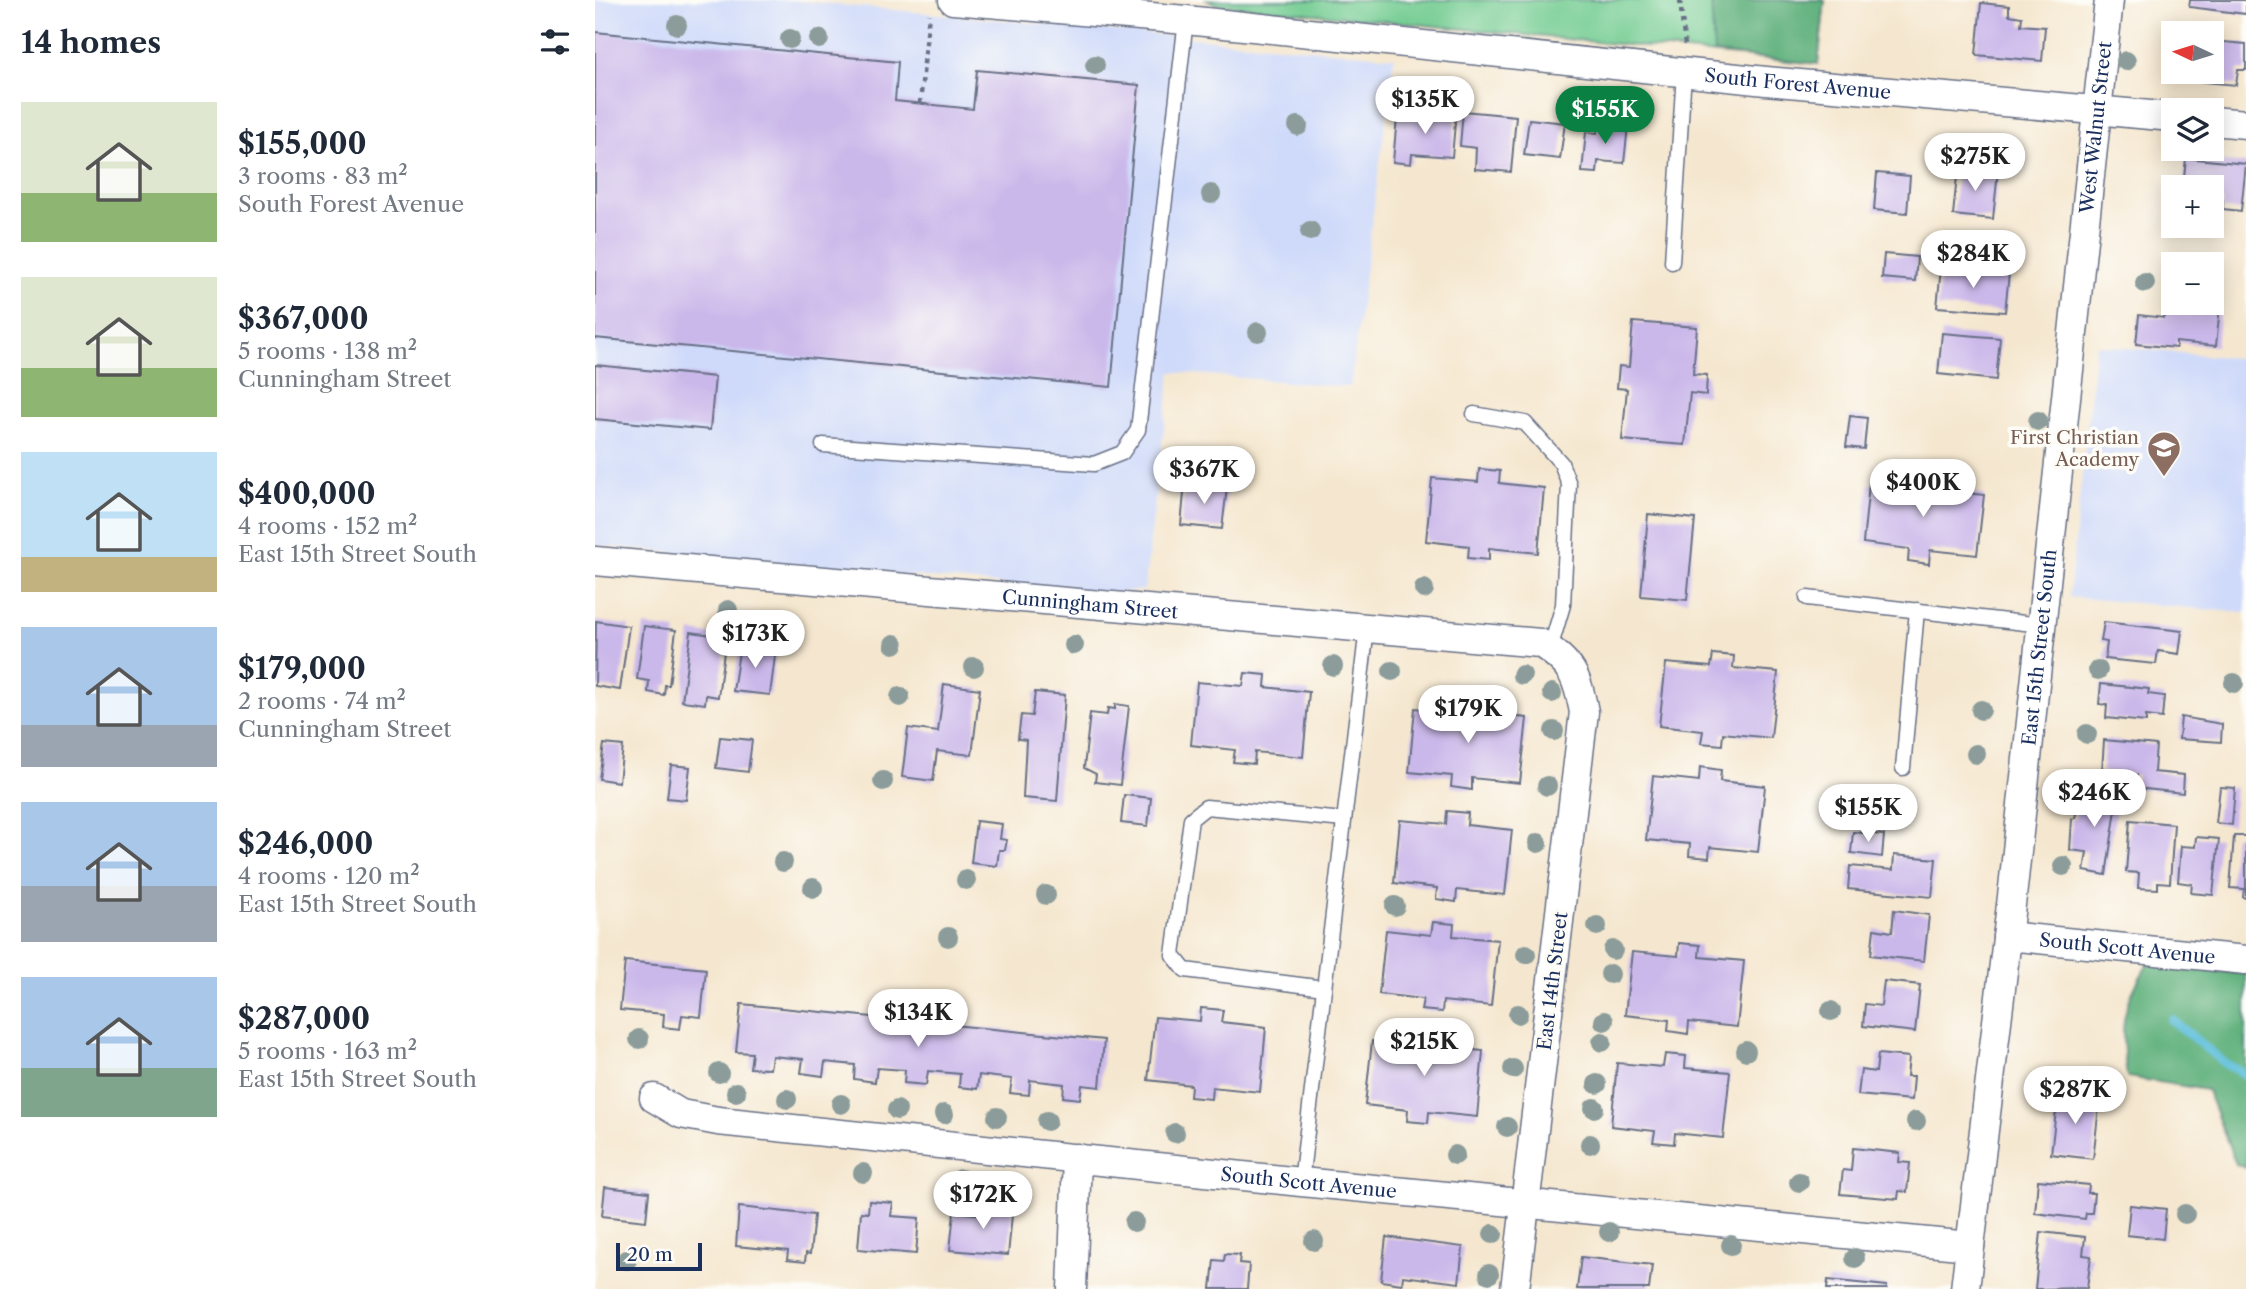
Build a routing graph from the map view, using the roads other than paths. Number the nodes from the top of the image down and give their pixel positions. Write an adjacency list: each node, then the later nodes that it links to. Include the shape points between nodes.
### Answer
1 (953, 0): 3 (street, South Forest Avenue)
2 (2109, 0): 5 (street, West Walnut Street)
3 (1178, 13): 4 (street, South Forest Avenue); 12 (lane, via 1138,430 1122,453 1094,464)
4 (1684, 59): 5 (street, South Forest Avenue); 10 (lane)
5 (2097, 109): 6 (street, South Forest Avenue); 9 (street, West Walnut Street)
6 (2161, 116)
7 (2224, 122): 8 (street)
8 (2246, 124)
9 (2081, 254): 16 (street, East 15th Street South)
10 (1672, 262)
11 (1475, 414): 18 (lane, via 1525,423 1560,463 1569,484 1563,606)
12 (823, 446)
13 (595, 561): 17 (street, Cunningham Street)
14 (1807, 598): 15 (lane)
15 (1917, 610): 16 (lane); 19 (lane)
16 (2042, 625): 21 (street, East 15th Street South)
17 (1367, 628): 18 (street, Cunningham Street, via 1540,643); 20 (lane)
18 (1550, 649): 27 (street, East 14th Street, via 1575,674 1584,712)
19 (1903, 768)
20 (1344, 820): 23 (lane); 23 (lane, via 1206,807 1191,819 1173,954 1185,970)
21 (2007, 936): 22 (street, South Scott Avenue); 28 (street, East 15th Street South)
22 (2246, 960)
23 (1324, 988): 26 (lane)
24 (654, 1098): 25 (street, South Scott Avenue, via 681,1114 718,1121)
25 (1077, 1158): 26 (street, South Scott Avenue); 29 (street)
26 (1301, 1182): 27 (street, South Scott Avenue)
27 (1525, 1204): 28 (street, South Scott Avenue); 30 (street, East 14th Street)
28 (1971, 1246): 31 (street, East 15th Street South)
29 (1072, 1289)
30 (1515, 1289)
31 (1965, 1289)

